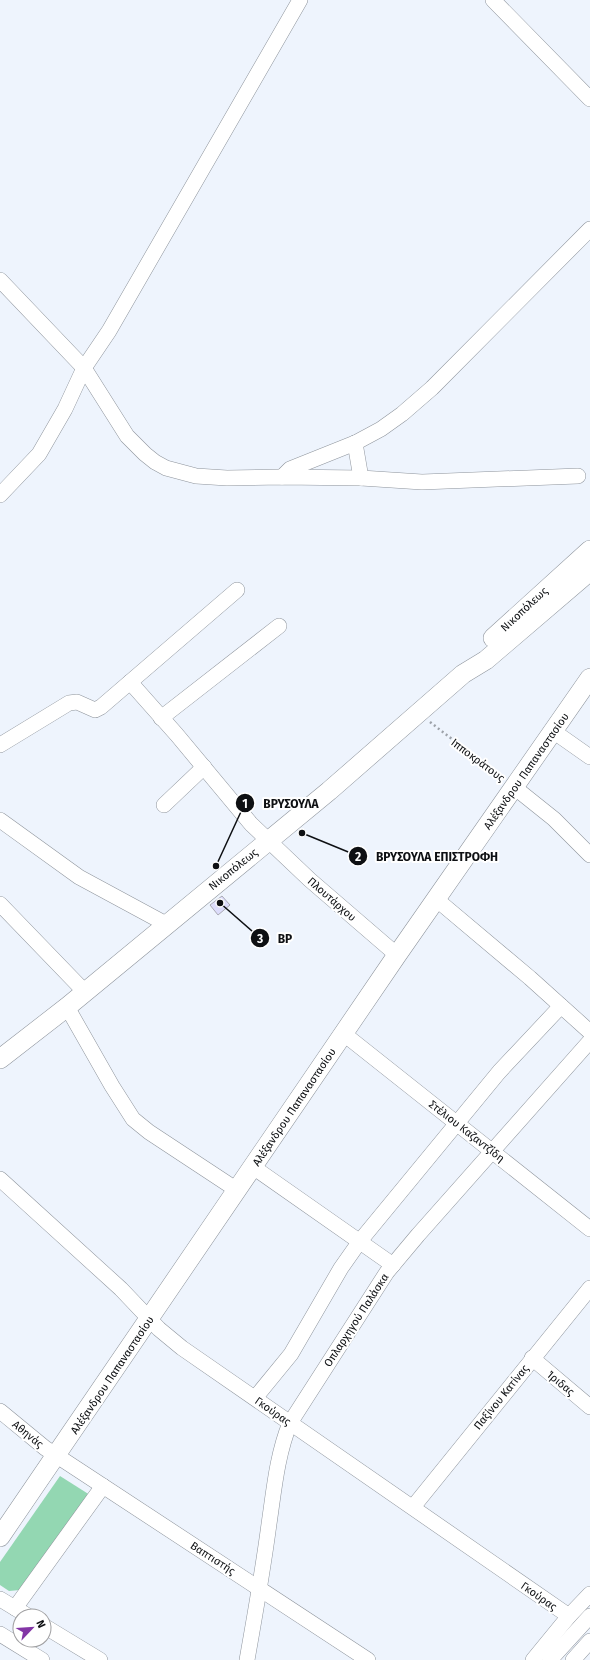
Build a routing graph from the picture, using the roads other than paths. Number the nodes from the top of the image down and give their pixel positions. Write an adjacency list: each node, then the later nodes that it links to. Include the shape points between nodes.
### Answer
1 (300, 0): 6 (street, via 109,331)
2 (493, 0): 3 (street)
3 (590, 99)
4 (590, 229): 7 (street, via 412,406 389,424)
5 (0, 280): 6 (street)
6 (84, 368): 9 (street, via 127,436 155,462 178,472 211,478); 11 (street, via 66,409 39,454)
7 (355, 444): 9 (street, via 290,469); 10 (street)
8 (578, 476): 10 (street, via 422,482)
9 (282, 477): 10 (street)
10 (361, 478)
11 (0, 495)
12 (590, 550): 16 (main road, Νικοπόλεως, via 494,637)
13 (590, 571): 16 (main road, Νικοπόλεως, via 486,660)
14 (237, 590): 18 (street)
15 (279, 626): 19 (street)
16 (463, 674): 27 (main road, Νικοπόλεως)
17 (590, 678): 20 (main road, Αλέξανδρου Παπαναστασίου)
18 (130, 682): 19 (street, Πλουτάρχου); 21 (street, via 101,708 95,710 77,702 70,703)
19 (161, 718): 23 (street, Πλουτάρχου)
20 (553, 731): 22 (street); 24 (main road, Αλέξανδρου Παπαναστασίου)
21 (0, 745)
22 (590, 757)
23 (204, 767): 25 (street); 27 (street, Πλουτάρχου, via 244,817)
24 (514, 787): 28 (street, Ιπποκράτους, via 562,826); 29 (main road, Αλέξανδρου Παπαναστασίου)
25 (164, 805)
26 (0, 820): 31 (street, via 79,877)
27 (268, 841): 31 (main road, Νικοπόλεως); 32 (street, Πλουτάρχου)
28 (590, 855)
29 (436, 899): 32 (main road, Αλέξανδρου Παπαναστασίου); 34 (street)
30 (0, 904): 33 (street)
31 (166, 924): 33 (main road, Νικοπόλεως)
32 (397, 955): 37 (main road, Αλέξανδρου Παπαναστασίου)
33 (85, 992): 35 (main road, Νικοπόλεως)
34 (561, 1006): 36 (street); 40 (street, via 509,1061)
35 (67, 1007): 39 (main road, Νικοπόλεως); 44 (street, via 133,1118 149,1132)
36 (590, 1032)
37 (344, 1034): 40 (street, Στέλιου Καζαντζίδη); 42 (main road, Αλέξανδρου Παπαναστασίου)
38 (590, 1041): 41 (street, Οπλαρχηγού Παλάσκα)
39 (0, 1059)
40 (457, 1124): 41 (street, Στέλιου Καζαντζίδη); 46 (street)
41 (492, 1150): 45 (street, Στέλιου Καζαντζίδη); 47 (street, Οπλαρχηγού Παλάσκα)
42 (253, 1167): 44 (main road, Αλέξανδρου Παπαναστασίου); 46 (street)
43 (0, 1179): 49 (street, Γκούρας, via 121,1289)
44 (237, 1190): 49 (main road, Αλέξανδρου Παπαναστασίου)
45 (590, 1229)
46 (360, 1241): 47 (street); 51 (street, via 341,1268 291,1354)
47 (393, 1265): 54 (street, Οπλαρχηγού Παλάσκα, via 378,1284)
48 (590, 1288): 50 (street, Παξίνου Κατίνας)
49 (149, 1319): 51 (street, Γκούρας, via 182,1348); 55 (main road, Αλέξανδρου Παπαναστασίου)
50 (532, 1358): 52 (street, Ίριδας); 57 (street, Παξίνου Κατίνας)
51 (255, 1398): 54 (street, Γκούρας)
52 (590, 1407)
53 (0, 1411): 55 (street, Αθηνάς)
54 (290, 1423): 57 (street, Γκούρας); 59 (street, Οπλαρχηγού Παλάσκα, via 279,1462)
55 (57, 1456): 56 (street, Βαπτιστής); 58 (main road, Αλέξανδρου Παπαναστασίου)
56 (103, 1486): 59 (street, Βαπτιστής); 62 (street)
57 (413, 1508): 63 (street, Γκούρας)
58 (1, 1533)
59 (260, 1589): 70 (street, Οπλαρχηγού Παλάσκα); 71 (street, Βαπτιστής)
60 (590, 1594): 63 (street)
61 (0, 1598): 62 (street)
62 (15, 1608)
63 (569, 1616): 72 (street)
64 (590, 1616): 73 (street)
65 (52, 1631): 69 (street)
66 (0, 1634): 68 (street)
67 (590, 1641): 74 (street)
68 (42, 1660)
69 (100, 1660)
70 (247, 1660)
71 (368, 1660)
72 (533, 1660)
73 (550, 1660)
74 (573, 1660)

